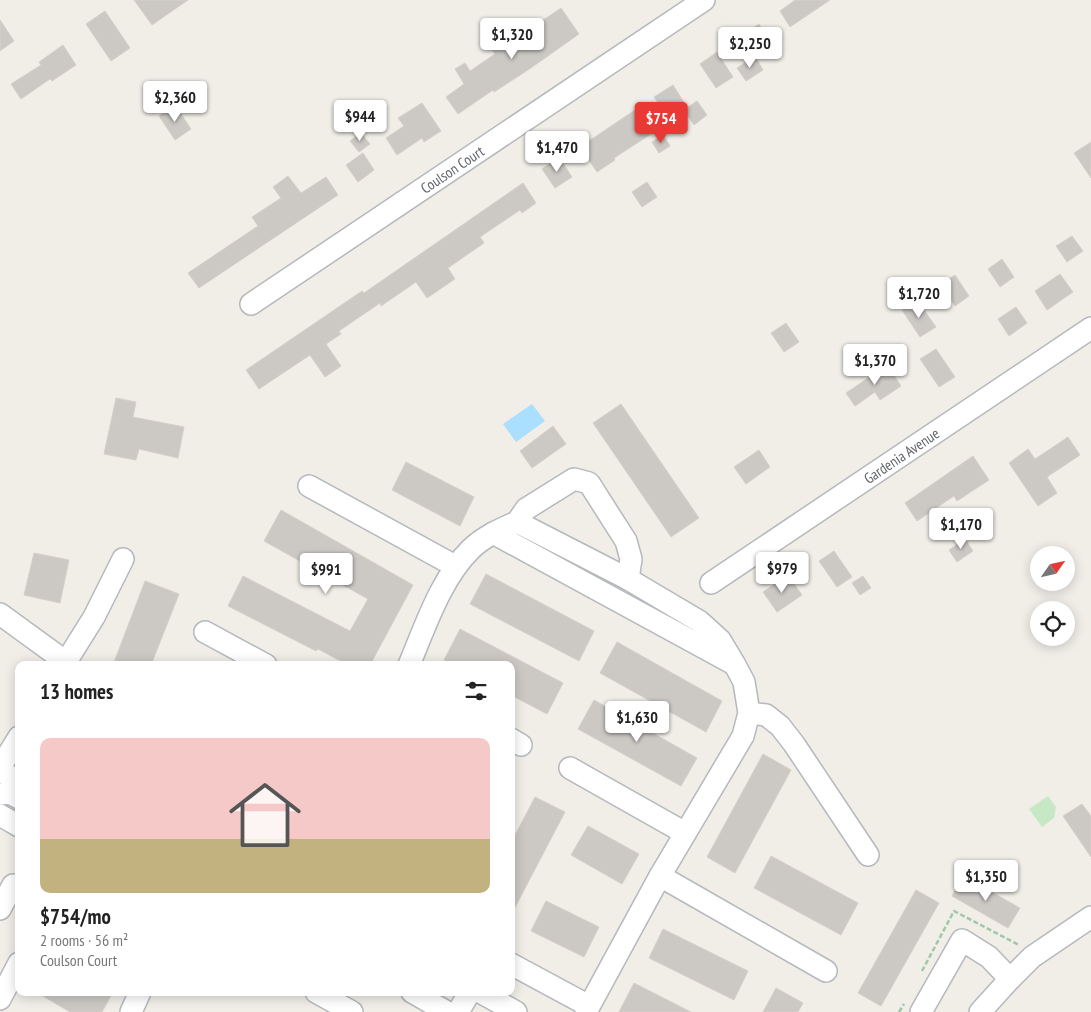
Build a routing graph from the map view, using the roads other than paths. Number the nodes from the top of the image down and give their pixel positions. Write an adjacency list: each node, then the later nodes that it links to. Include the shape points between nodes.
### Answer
1 (704, 0): 2 (street, Coulson Court)
2 (251, 304)
3 (1091, 328): 10 (street, Gardenia Avenue)
4 (309, 486): 8 (street)
5 (517, 522): 6 (street); 9 (street); 9 (street, via 526,509 574,480 589,483 626,541 631,559)
6 (493, 533): 8 (street); 17 (street)
7 (123, 559): 14 (street, via 94,617)
8 (455, 566): 16 (street)
9 (628, 579): 17 (street, via 699,621 720,640)
10 (711, 583)
11 (0, 614): 13 (street)
12 (206, 632): 15 (street)
13 (62, 661)
14 (66, 661)
15 (259, 661)
16 (411, 661)
17 (736, 665): 18 (street, via 744,682)
18 (749, 713): 28 (street, via 743,736); 29 (street, via 766,715 780,726)
19 (15, 743): 20 (street)
20 (0, 764)
21 (570, 768): 28 (street)
22 (0, 771): 23 (street)
23 (15, 780)
24 (0, 794): 25 (street)
25 (15, 796)
26 (0, 815): 27 (street)
27 (15, 824)
28 (685, 833): 30 (street)
29 (868, 855)
30 (660, 876): 36 (street); 46 (street)
31 (15, 886): 32 (street)
32 (0, 909)
33 (1091, 917): 37 (street, via 1032,957)
34 (515, 966): 46 (street)
35 (15, 970): 43 (street)
36 (826, 971)
37 (1010, 978): 52 (street, via 989,957 962,940); 53 (street)
38 (138, 996): 48 (street)
39 (323, 996): 49 (street)
40 (422, 996): 44 (street)
41 (468, 996): 50 (street)
42 (487, 996): 51 (street)
43 (0, 998)
44 (443, 1004)
45 (0, 1007): 47 (street)
46 (587, 1009)
47 (9, 1012)
48 (131, 1012)
49 (352, 1012)
50 (458, 1012)
51 (516, 1012)
52 (920, 1012)
53 (980, 1012)

